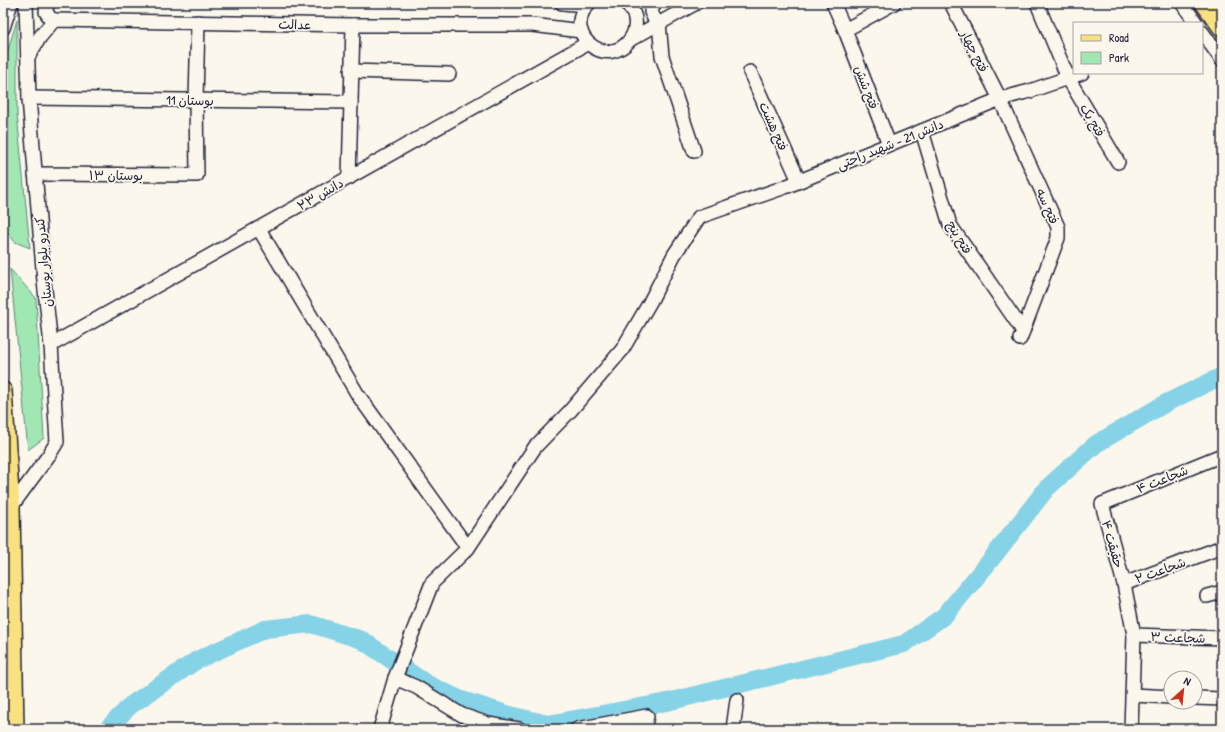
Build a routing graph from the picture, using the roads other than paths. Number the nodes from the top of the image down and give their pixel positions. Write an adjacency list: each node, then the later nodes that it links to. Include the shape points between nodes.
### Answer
1 (11, 3): 20 (street)
2 (26, 3): 27 (street, کندرو بلوار بوستان)
3 (47, 3): 15 (street, via 46,12)
4 (562, 3): 13 (street)
5 (654, 3): 18 (street, via 651,12)
6 (696, 3): 18 (street)
7 (833, 3): 22 (street, فتح شش)
8 (894, 3): 22 (street)
9 (951, 3): 35 (street, فتح چهار)
10 (1036, 3): 33 (street, فتح یک)
11 (1182, 3): 17 (street)
12 (1204, 3): 21 (main road)
13 (588, 4): 23 (street, via 580,17)
14 (630, 4): 25 (street, via 635,20)
15 (54, 20): 16 (street, عدالت); 27 (street)
16 (198, 22): 19 (street, عدالت); 36 (street)
17 (1195, 22)
18 (659, 23): 25 (street); 40 (street, via 662,56)
19 (352, 25): 23 (street, عدالت, via 532,25); 29 (street)
20 (3, 28)
21 (1222, 28)
22 (845, 30): 39 (street, فتح شش)
23 (581, 31): 26 (street)
24 (1203, 35): 28 (street)
25 (631, 39): 26 (street, via 621,48 614,50 600,50)
26 (588, 43): 43 (street, دانش ۲۳)
27 (28, 57): 34 (street, کندرو بلوار بوستان)
28 (1222, 60)
29 (351, 71): 31 (street); 37 (street)
30 (750, 72): 44 (street, فتح هشت)
31 (449, 74)
32 (1079, 74): 33 (street, دانش 21 - شهید راحتی)
33 (1068, 78): 35 (street, دانش 21 - شهید راحتی); 41 (street, فتح یک)
34 (29, 98): 36 (street, بوستان 11); 42 (street, کندرو بلوار بوستان)
35 (1000, 99): 38 (street, دانش 21 - شهید راحتی); 46 (street, فتح سه, via 1058,227 1058,238)
36 (196, 100): 37 (street, بوستان 11); 42 (street, بوستان ۱۳, via 197,175)
37 (351, 102): 43 (street)
38 (922, 131): 39 (street, دانش 21 - شهید راحتی); 46 (street, فتح پنج, via 950,225)
39 (889, 144): 44 (street, دانش 21 - شهید راحتی)
40 (694, 151)
41 (1118, 162)
42 (35, 174): 47 (street, کندرو بلوار بوستان)
43 (349, 178): 45 (street, دانش ۲۳)
44 (799, 181): 52 (street, دانش 21 - شهید راحتی, via 699,217 674,255 622,350 570,411 535,447)
45 (259, 229): 47 (street, دانش ۲۳); 52 (street, via 358,395)
46 (1022, 335)
47 (52, 345): 51 (street, کندرو بلوار بوستان, via 57,442)
48 (3, 392): 51 (main road)
49 (1222, 455): 50 (street, شجاعت ۴)
50 (1102, 504): 54 (street, حقیقت ۴)
51 (11, 507): 66 (main road)
52 (468, 548): 59 (street, via 432,582)
53 (1222, 548): 54 (street, شجاعت ۲)
54 (1124, 584): 57 (street, حقیقت ۴)
55 (1222, 592): 56 (street)
56 (1207, 596)
57 (1134, 635): 58 (street, شجاعت ۳); 60 (street, حقیقت ۴)
58 (1222, 638)
59 (395, 678): 67 (street); 68 (street, via 416,687 462,715 488,724)
60 (1132, 696): 61 (street); 71 (street, حقیقت ۴)
61 (1163, 697)
62 (1203, 699): 64 (street)
63 (737, 700): 70 (street)
64 (1222, 700)
65 (646, 723): 69 (street)
66 (14, 729)
67 (380, 729)
68 (519, 729)
69 (577, 729)
70 (733, 729)
71 (1131, 729)

